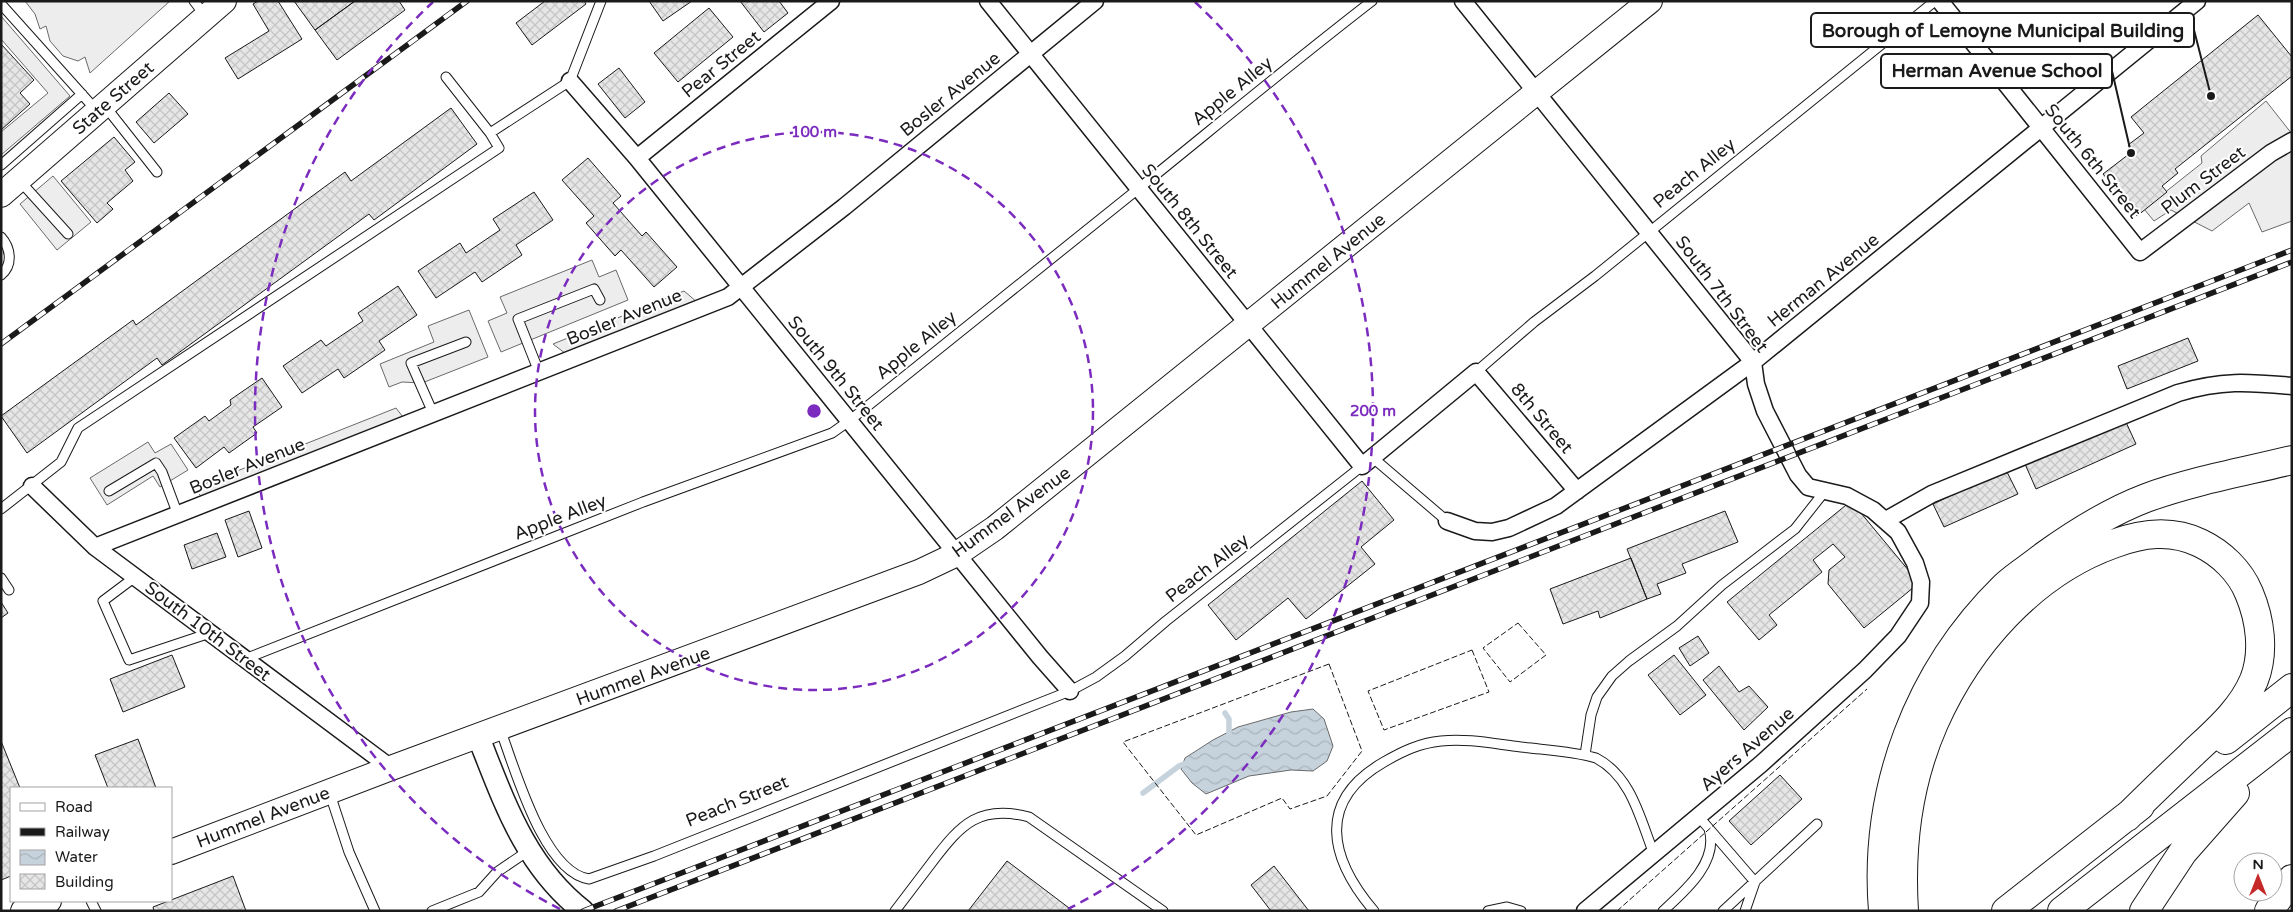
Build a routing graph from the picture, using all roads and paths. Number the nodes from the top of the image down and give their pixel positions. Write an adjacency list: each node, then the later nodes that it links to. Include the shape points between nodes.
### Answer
1 (224, 1): 13 (main road, State Street)
2 (601, 1): 16 (lane)
3 (831, 1): 23 (street, Pear Street)
4 (988, 1): 14 (street, South 8th Street)
5 (1095, 1): 14 (street, Bosler Avenue)
6 (1372, 1): 26 (lane, Apple Alley, via 1268,81)
7 (1463, 1): 17 (street, South 7th Street)
8 (1650, 1): 17 (main road, Hummel Avenue)
9 (1935, 1): 27 (lane, Peach Alley)
10 (1940, 1): 20 (street, South 6th Street)
11 (2197, 1): 20 (street, Herman Avenue)
12 (1, 4): 18 (lane)
13 (200, 9): 19 (main road, State Street)
14 (1030, 55): 26 (street, South 8th Street); 32 (street, Bosler Avenue)
15 (446, 77): 21 (lane)
16 (570, 81): 21 (lane); 23 (street, South 9th Street)
17 (1536, 93): 27 (street, South 7th Street); 34 (main road, Hummel Avenue)
18 (82, 94): 19 (lane); 25 (lane)
19 (101, 109): 24 (lane); 25 (main road, State Street)
20 (2041, 128): 30 (street, South 6th Street); 36 (street, Herman Avenue)
21 (490, 134): 44 (lane, via 499,148 78,428 62,462)
22 (2292, 141): 30 (street, Plum Street)
23 (637, 158): 32 (street, South 9th Street)
24 (157, 172)
25 (7, 180): 28 (lane)
26 (1138, 189): 34 (street, South 8th Street); 41 (lane, Apple Alley)
27 (1649, 232): 36 (street, South 7th Street); 38 (lane, Peach Alley)
28 (68, 234)
29 (1, 237): 31 (lane, via 10,257)
30 (2140, 252)
31 (1, 275)
32 (741, 287): 37 (street, Bosler Avenue, via 728,297); 41 (street, South 9th Street)
33 (600, 300): 37 (lane, via 594,289 518,319)
34 (1248, 326): 43 (street, South 8th Street); 53 (main road, Hummel Avenue, via 995,528)
35 (466, 342): 40 (lane, via 411,363)
36 (1753, 362): 46 (street, Herman Avenue); 47 (street, South 7th Street, via 1765,411 1798,474 1808,487)
37 (539, 372): 40 (street, Bosler Avenue)
38 (1476, 372): 43 (street); 46 (street, 8th Street)
39 (2292, 386): 50 (street, via 2232,382 2178,393 1932,494)
40 (433, 413): 49 (street, Bosler Avenue)
41 (849, 422): 53 (street, South 9th Street); 59 (lane, Apple Alley, via 832,433 625,510)
42 (2292, 460): 90 (highway, via 2146,498 2087,526 2006,586 1960,638 1933,678 1908,731 1883,831)
43 (1367, 461): 51 (lane); 61 (lane, Peach Alley, via 1125,656)
44 (32, 486): 48 (lane); 52 (street, South 10th Street)
45 (109, 491): 49 (lane, via 156,463)
46 (1577, 491): 51 (street, Herman Avenue, via 1556,506 1509,528 1492,532 1475,531)
47 (1825, 491): 50 (street, South 7th Street, via 1847,496); 65 (lane, via 1795,528 1612,676 1597,697)
48 (1, 509)
49 (178, 514): 52 (street, Bosler Avenue)
50 (1886, 520): 57 (street, South 7th Street, via 1905,542 1915,563 1921,582)
51 (1447, 521)
52 (95, 547): 54 (street, South 10th Street)
53 (957, 554): 61 (street, South 9th Street); 62 (main road, Hummel Avenue, via 919,572)
54 (135, 577): 58 (street, South 10th Street); 58 (lane, via 103,602 129,660)
55 (1, 578): 56 (lane)
56 (9, 590)
57 (1920, 603): 69 (street, Ayers Avenue, via 1898,636 1866,670)
58 (210, 633): 59 (street, South 10th Street)
59 (245, 659): 66 (street, South 10th Street)
60 (2292, 688): 68 (highway)
61 (1070, 691): 62 (lane, Peach Street, via 654,856 588,879 571,873 546,843)
62 (489, 732): 66 (main road, Hummel Avenue); 71 (street, via 512,822)
63 (2292, 732): 93 (highway)
64 (2292, 739): 94 (highway, via 2223,805 2183,852)
65 (1585, 755): 73 (lane, via 1609,765 1620,775 1631,793); 83 (lane, via 1442,741 1419,745 1373,769 1346,795 1336,830 1339,849 1350,874)
66 (391, 768): 67 (main road, Hummel Avenue)
67 (329, 791): 72 (main road, Hummel Avenue); 78 (lane, via 349,852)
68 (2127, 816): 91 (highway, via 2236,712 2255,679 2260,631 2246,587 2227,561 2208,546 2178,535 2158,533 2130,538 2065,566 2020,602 1971,657 1934,723 1911,794 1901,870); 92 (highway)
69 (1704, 822): 73 (street, Ayers Avenue); 75 (lane); 87 (lane, via 1712,840 1708,857 1695,879)
70 (1817, 824): 75 (lane)
71 (528, 851): 79 (lane, via 497,872 479,892); 80 (street, via 550,881)
72 (172, 852)
73 (1654, 854): 86 (street, Ayers Avenue)
74 (2292, 879): 95 (highway)
75 (1755, 882): 88 (lane); 89 (lane)
76 (46, 902): 77 (main road)
77 (23, 911)
78 (375, 911)
79 (432, 911)
80 (583, 911)
81 (895, 911): 82 (lane, via 953,834 966,823 995,812 1012,812 1029,817)
82 (1163, 911)
83 (1374, 911)
84 (1488, 911): 85 (lane, via 1507,907)
85 (1521, 911)
86 (1585, 911)
87 (1663, 911)
88 (1723, 911)
89 (1745, 911)
90 (1883, 911)
91 (1904, 911)
92 (2006, 911)
93 (2062, 911)
94 (2144, 911)
95 (2269, 911)

